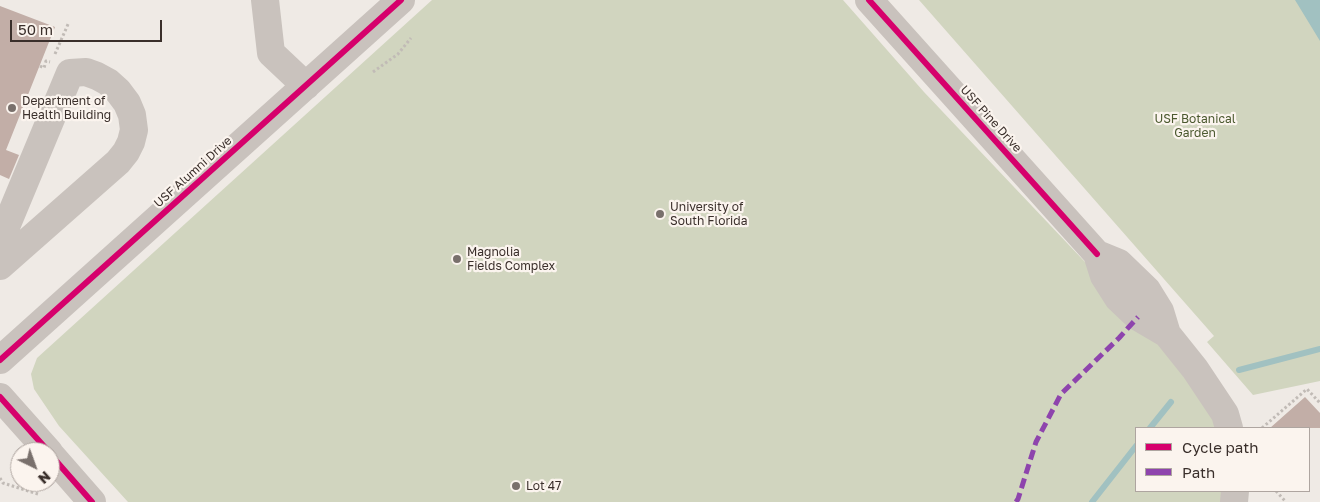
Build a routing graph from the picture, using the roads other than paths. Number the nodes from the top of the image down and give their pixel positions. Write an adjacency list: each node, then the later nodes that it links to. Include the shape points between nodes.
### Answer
1 (265, 0): 4 (street, via 271,53)
2 (401, 0): 4 (street, USF Alumni Drive)
3 (869, 0): 9 (street, USF Pine Drive, via 1097,254 1104,276 1118,298 1138,317 1167,334 1195,369 1224,414)
4 (306, 86): 7 (street, USF Alumni Drive)
5 (0, 240): 6 (street, via 70,73 86,72 108,82 127,103 132,116 134,130 126,152)
6 (0, 266)
7 (0, 360)
8 (0, 397): 10 (street)
9 (1229, 427)
10 (39, 442)
11 (60, 466): 12 (street)
12 (92, 502)

